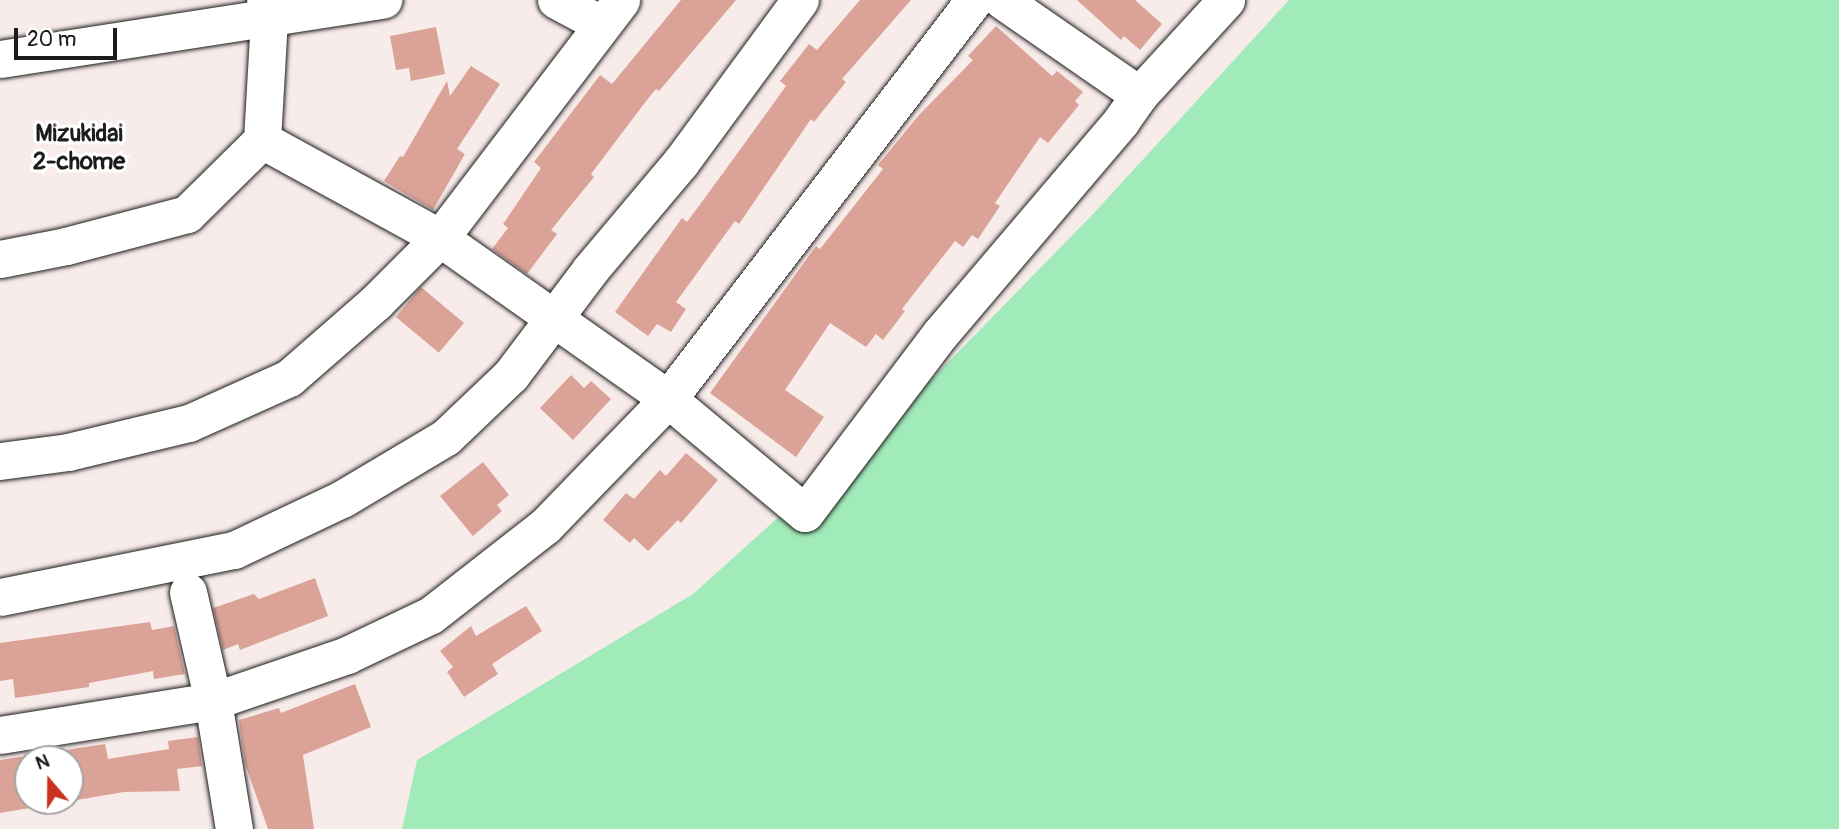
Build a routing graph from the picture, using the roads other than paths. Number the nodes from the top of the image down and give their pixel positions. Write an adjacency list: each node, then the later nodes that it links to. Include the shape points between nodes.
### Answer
1 (383, 0): 7 (street)
2 (556, 0): 8 (street)
3 (800, 0): 14 (street, via 681,162)
4 (974, 0): 15 (street)
5 (1002, 0): 10 (street)
6 (1226, 0): 10 (street)
7 (267, 10): 9 (street); 11 (street)
8 (611, 12): 12 (street)
9 (0, 59)
10 (1139, 95): 15 (street, via 940,334 805,513)
11 (262, 139): 12 (street); 13 (street, via 187,214)
12 (440, 238): 14 (street); 16 (street, via 289,378 189,423 68,452)
13 (0, 259)
14 (552, 320): 15 (street); 18 (street, via 511,374 446,437 341,499 234,550)
15 (668, 399): 19 (street, via 545,526 431,615 347,654)
16 (0, 461)
17 (188, 592): 19 (street)
18 (0, 597)
19 (213, 702): 20 (street); 21 (street)
20 (0, 735)
21 (234, 829)

